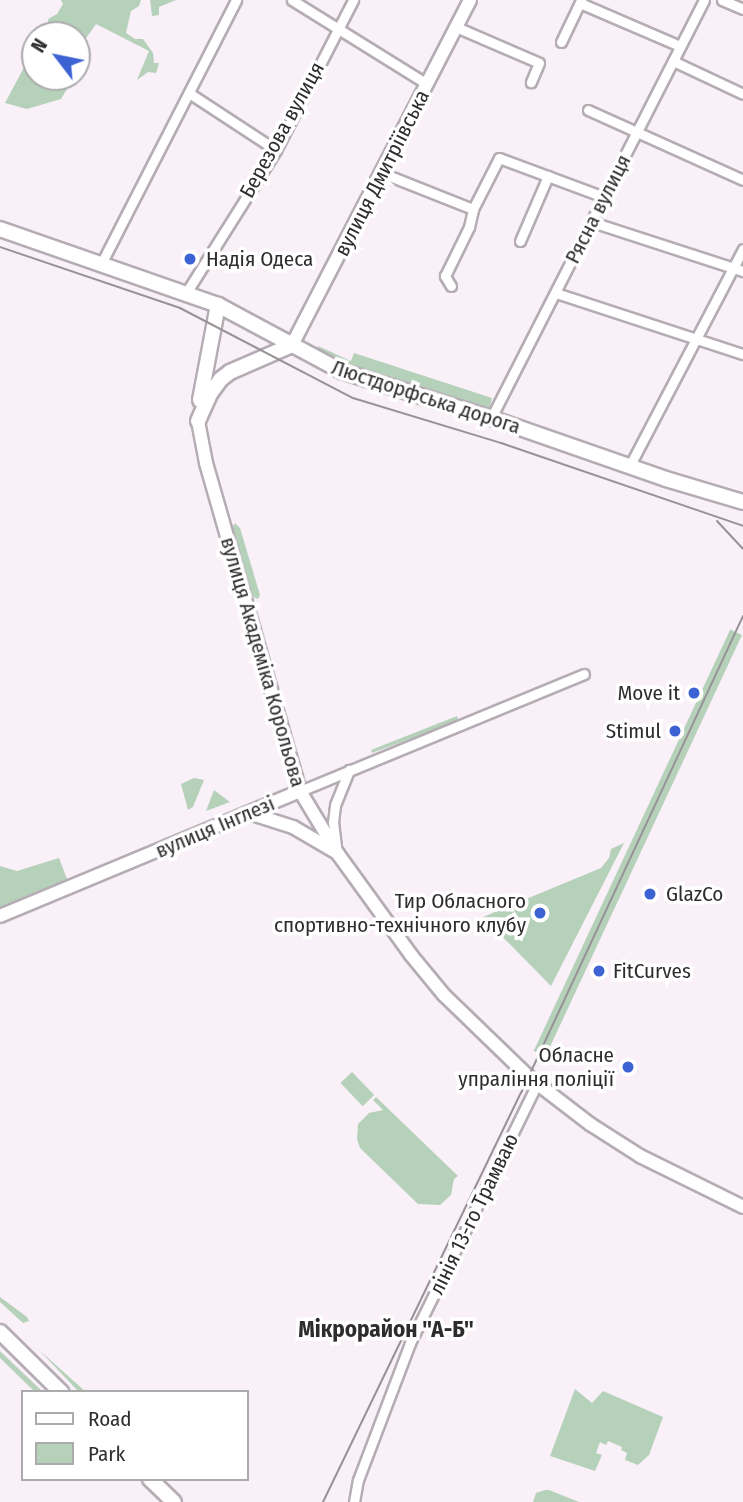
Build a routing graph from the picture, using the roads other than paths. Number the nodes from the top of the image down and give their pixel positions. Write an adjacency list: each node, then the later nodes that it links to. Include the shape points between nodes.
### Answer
1 (236, 0): 16 (street)
2 (292, 0): 10 (street)
3 (353, 0): 10 (street, Березова вулиця)
4 (470, 0): 9 (main road, вулиця Дмитріївська)
5 (704, 0): 12 (street, Рясна вулиця)
6 (722, 0): 8 (street)
7 (581, 2): 11 (street); 12 (street)
8 (743, 9)
9 (456, 27): 14 (street, via 539,62); 15 (main road, вулиця Дмитріївська)
10 (337, 30): 15 (street); 20 (street, Березова вулиця)
11 (561, 43)
12 (680, 47): 13 (street, Рясна вулиця)
13 (673, 61): 17 (street); 19 (street, Рясна вулиця)
14 (531, 82)
15 (427, 84): 21 (main road, вулиця Дмитріївська)
16 (189, 93): 20 (street); 30 (street)
17 (743, 94)
18 (589, 110): 19 (street)
19 (637, 132): 23 (street); 24 (street, Рясна вулиця)
20 (276, 150): 33 (street, Березова вулиця)
21 (382, 173): 25 (street); 37 (main road, вулиця Дмитріївська)
22 (548, 176): 24 (street); 25 (street, via 499,158); 28 (street)
23 (743, 180)
24 (604, 197): 26 (street, Рясна вулиця)
25 (473, 209): 32 (street, via 445,276)
26 (592, 222): 31 (street); 34 (street, Рясна вулиця)
27 (0, 229): 30 (main road, Люстдорфська дорога)
28 (520, 241)
29 (743, 249): 31 (street)
30 (101, 264): 33 (main road, Люстдорфська дорога)
31 (738, 269): 36 (street)
32 (451, 286)
33 (186, 293): 35 (main road, Люстдорфська дорога)
34 (556, 293): 36 (street); 41 (street, Рясна вулиця)
35 (218, 305): 37 (main road, Люстдорфська дорога); 39 (main road)
36 (698, 340): 38 (street); 43 (street)
37 (292, 345): 40 (main road); 41 (main road, Люстдорфська дорога, via 341,371)
38 (743, 354)
39 (209, 362): 40 (main road, via 215,370); 42 (main road)
40 (230, 372): 42 (main road, via 215,384)
41 (491, 418): 43 (main road, Люстдорфська дорога)
42 (198, 421): 47 (main road, вулиця Академіка Корольова, via 205,463)
43 (629, 467): 44 (main road, Люстдорфська дорога)
44 (743, 502)
45 (584, 674): 46 (street, вулиця Інглезі)
46 (348, 770): 47 (street, вулиця Інглезі); 49 (street, via 335,805)
47 (300, 791): 48 (main road, вулиця Інглезі); 49 (main road, вулиця Академіка Корольова)
48 (249, 813): 49 (main road, via 293,827); 50 (main road, вулиця Інглезі)
49 (338, 854): 51 (main road, вулиця Академіка Корольова, via 444,995)
50 (0, 916)
51 (537, 1084): 52 (main road, вулиця Академіка Корольова, via 640,1156); 57 (street, лінія 13-го Трамваю, via 411,1343 358,1479)
52 (743, 1207)
53 (0, 1332): 54 (main road)
54 (59, 1390)
55 (152, 1481): 56 (main road)
56 (174, 1502)
57 (354, 1502)

